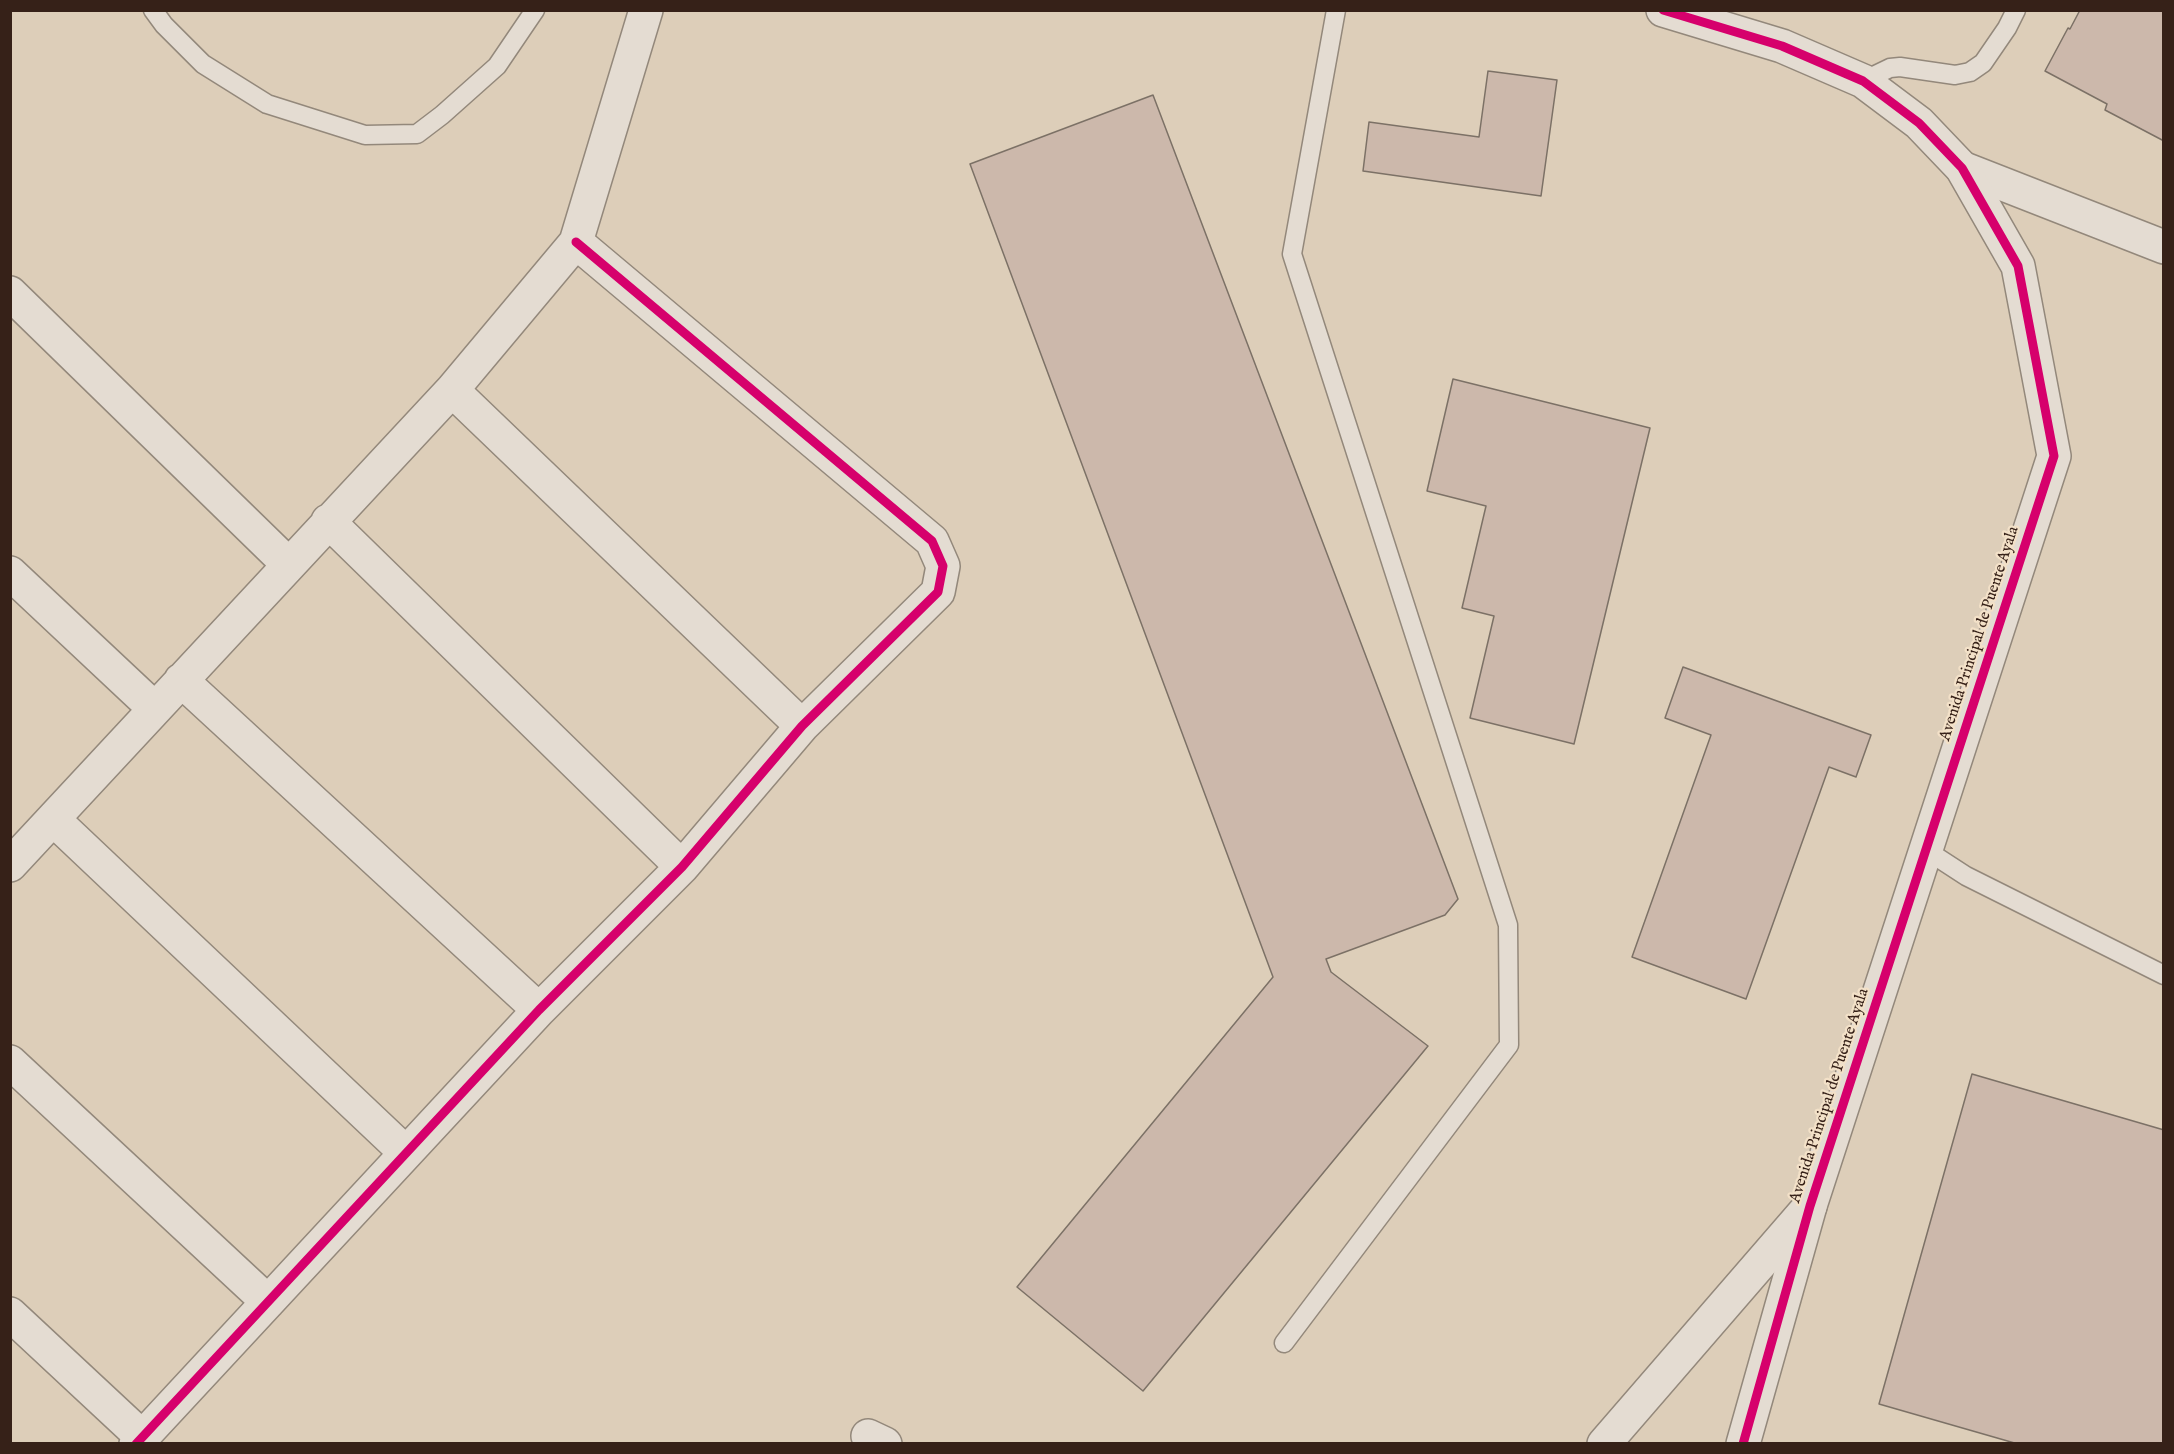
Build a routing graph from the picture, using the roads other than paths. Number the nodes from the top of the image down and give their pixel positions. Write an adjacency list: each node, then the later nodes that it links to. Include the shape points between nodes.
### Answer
1 (153, 10): 2 (lane, via 203,64 267,104 365,135 417,134 497,66)
2 (536, 10)
3 (646, 10): 9 (street)
4 (1336, 10): 30 (lane, via 1292,254 1508,925 1509,1046)
5 (1663, 10): 7 (street, Avenida Principal de Puente Ayala, via 1782,46)
6 (2016, 10): 7 (lane, via 1983,63 1970,72 1955,75 1890,68)
7 (1863, 81): 8 (street, Avenida Principal de Puente Ayala, via 1919,123)
8 (1962, 168): 10 (street); 20 (street, Avenida Principal de Puente Ayala, via 2018,266 2054,456)
9 (576, 242): 12 (street); 18 (street, via 932,541 944,566 938,592)
10 (2163, 247)
11 (10, 293): 14 (street)
12 (452, 390): 13 (street); 18 (street)
13 (328, 521): 14 (street); 22 (street)
14 (288, 564): 16 (street)
15 (10, 573): 17 (street)
16 (181, 680): 17 (street); 24 (street)
17 (154, 709): 19 (street)
18 (802, 726): 22 (street)
19 (53, 819): 21 (street); 26 (street)
20 (1926, 850): 23 (lane, via 1966,876); 27 (street, Avenida Principal de Puente Ayala)
21 (13, 857)
22 (682, 867): 24 (street)
23 (2163, 975)
24 (539, 1010): 26 (street)
25 (10, 1062): 28 (street)
26 (406, 1153): 28 (street)
27 (1810, 1206): 32 (street); 33 (street, Avenida Principal de Puente Ayala)
28 (268, 1302): 31 (street)
29 (10, 1314): 31 (street)
30 (1284, 1343)
31 (139, 1440)
32 (1604, 1443)
33 (1743, 1443)

